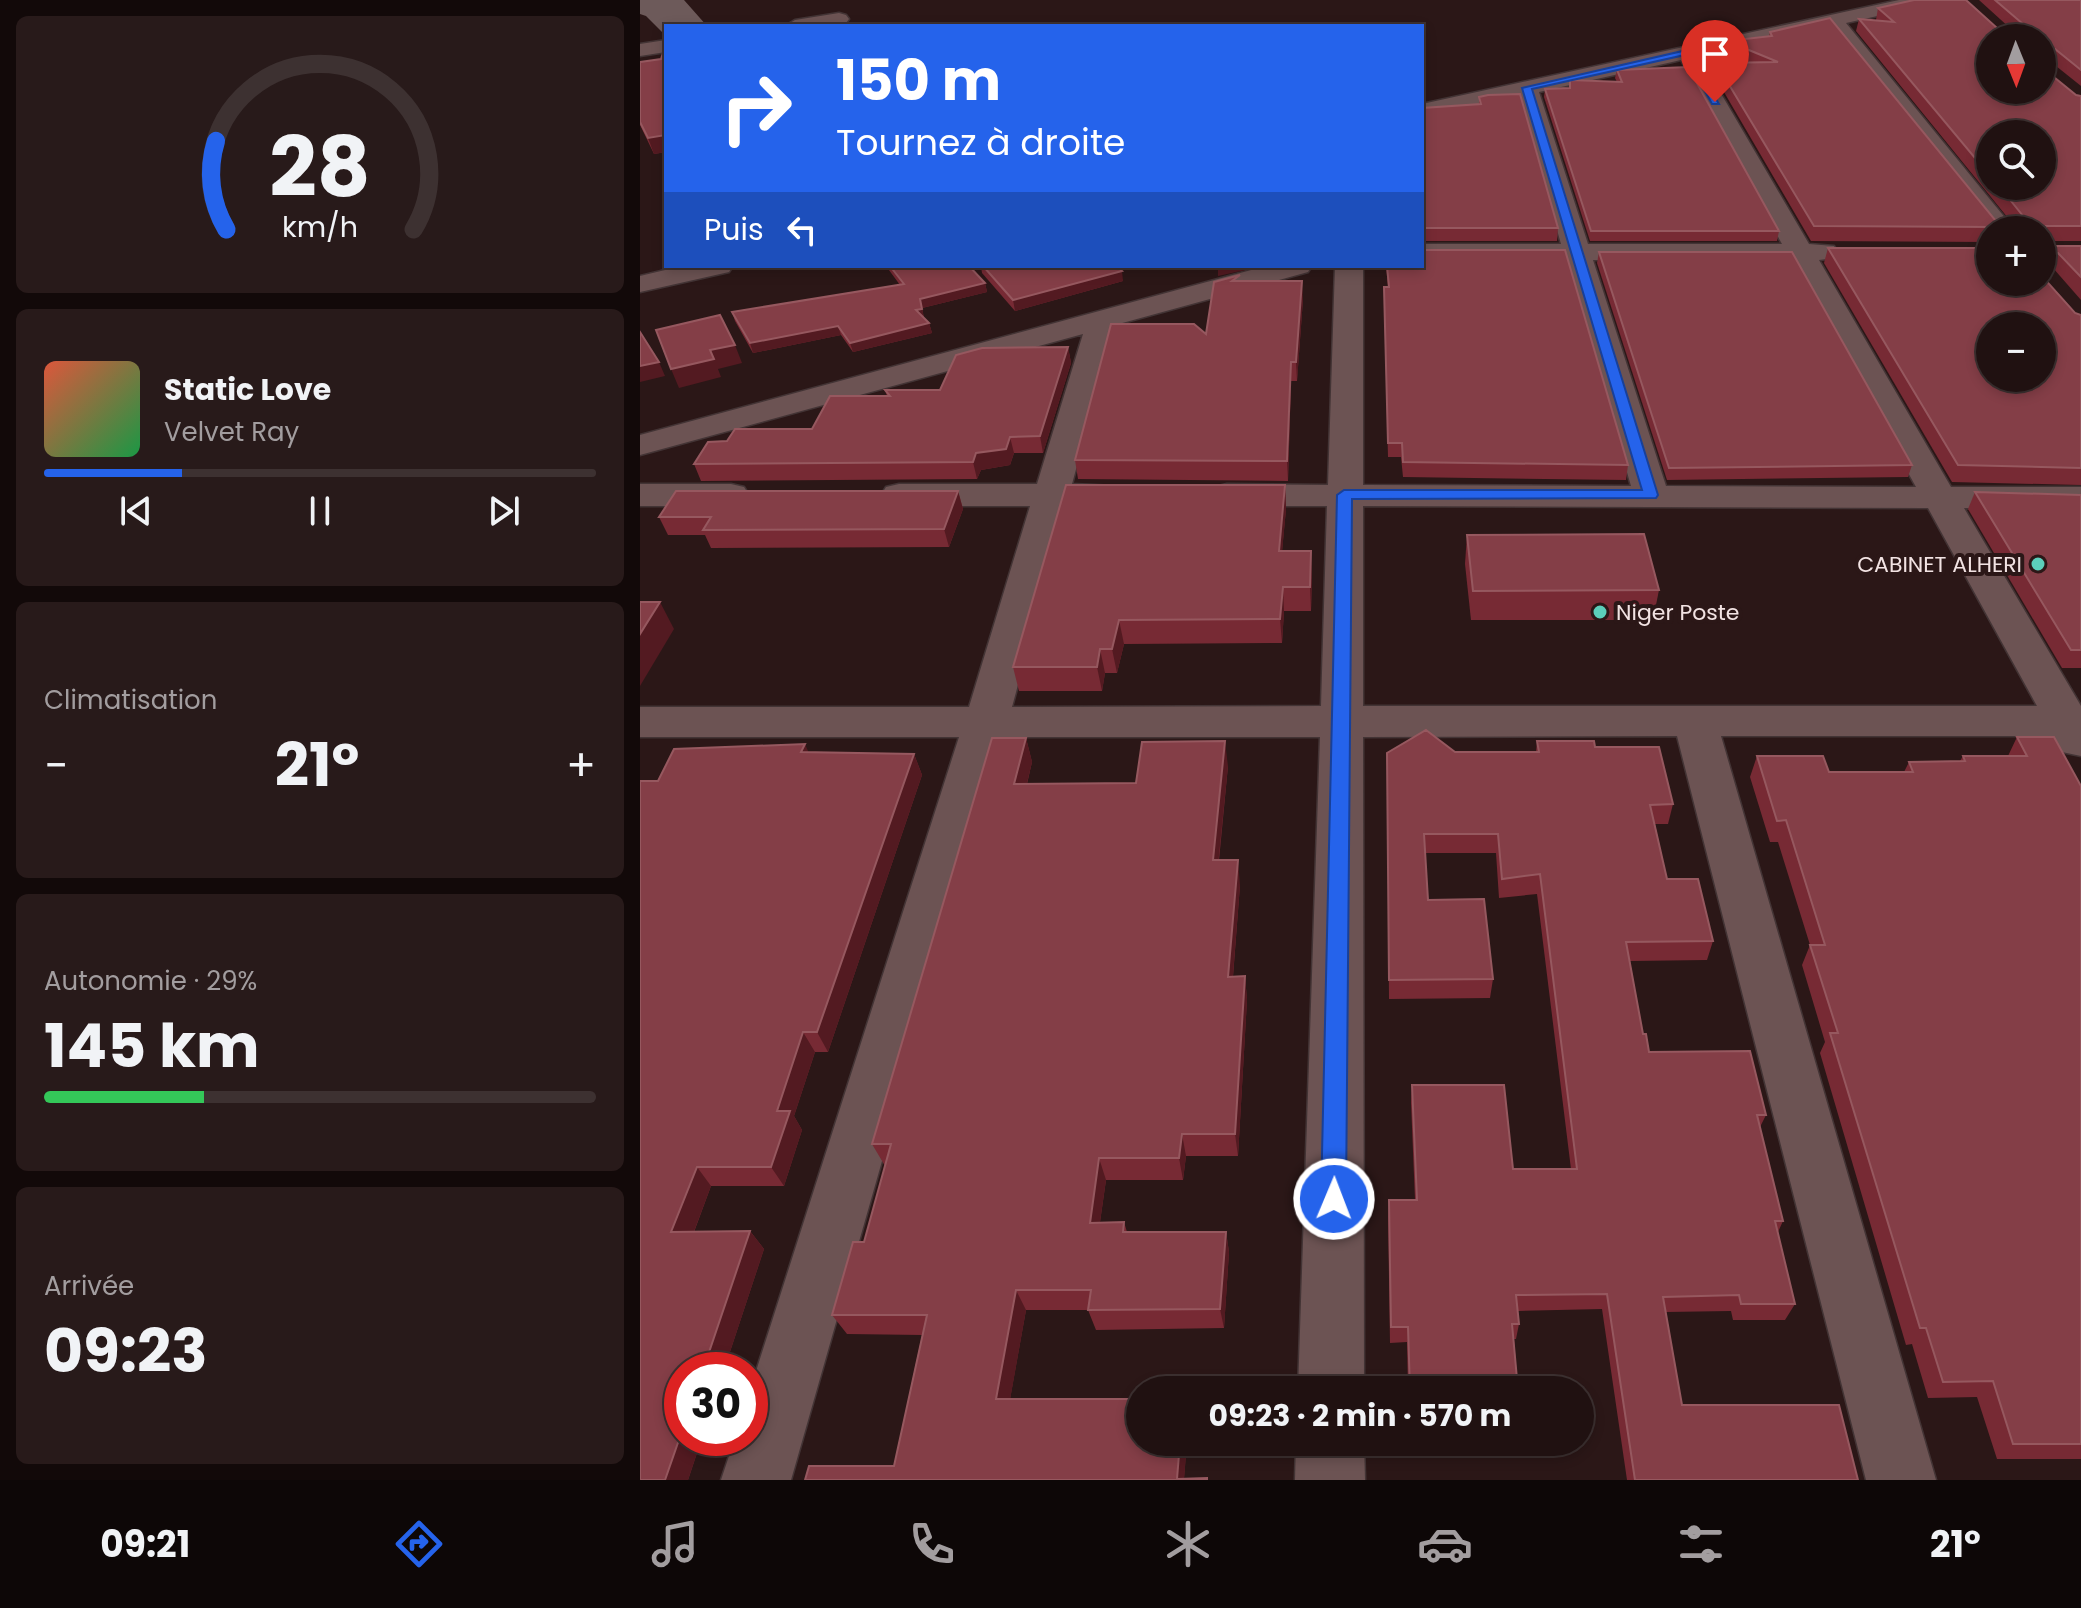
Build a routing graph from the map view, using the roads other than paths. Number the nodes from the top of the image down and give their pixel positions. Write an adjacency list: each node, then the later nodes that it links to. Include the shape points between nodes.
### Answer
1 (1924, 0): 3 (street)
2 (839, 19): 4 (street)
3 (1833, 20): 5 (street); 8 (street)
4 (808, 24)
5 (1687, 52): 6 (street); 11 (street)
6 (1527, 88): 7 (street); 10 (street)
7 (1424, 111)
8 (1991, 216)
9 (1424, 252): 10 (street)
10 (1577, 252): 11 (street); 24 (street)
11 (1800, 252): 12 (street); 25 (street)
12 (1848, 252)
13 (710, 268): 16 (street)
14 (1291, 268): 17 (street)
15 (1349, 268): 23 (street)
16 (640, 284)
17 (1102, 320): 18 (street); 22 (street)
18 (640, 445)
19 (640, 495): 20 (street)
20 (767, 495)
21 (861, 495): 22 (street)
22 (1051, 495): 23 (street); 27 (street)
23 (1344, 495): 24 (street); 28 (street)
24 (1651, 495): 25 (street)
25 (1939, 495): 26 (street); 31 (street)
26 (2081, 498)
27 (986, 721): 28 (street); 30 (street); 34 (street)
28 (1340, 721): 29 (street); 32 (street)
29 (1695, 721): 31 (street); 36 (street)
30 (640, 722)
31 (2076, 730)
32 (1331, 1376)
33 (1330, 1456): 35 (street)
34 (756, 1480)
35 (1330, 1480)
36 (1901, 1480)

